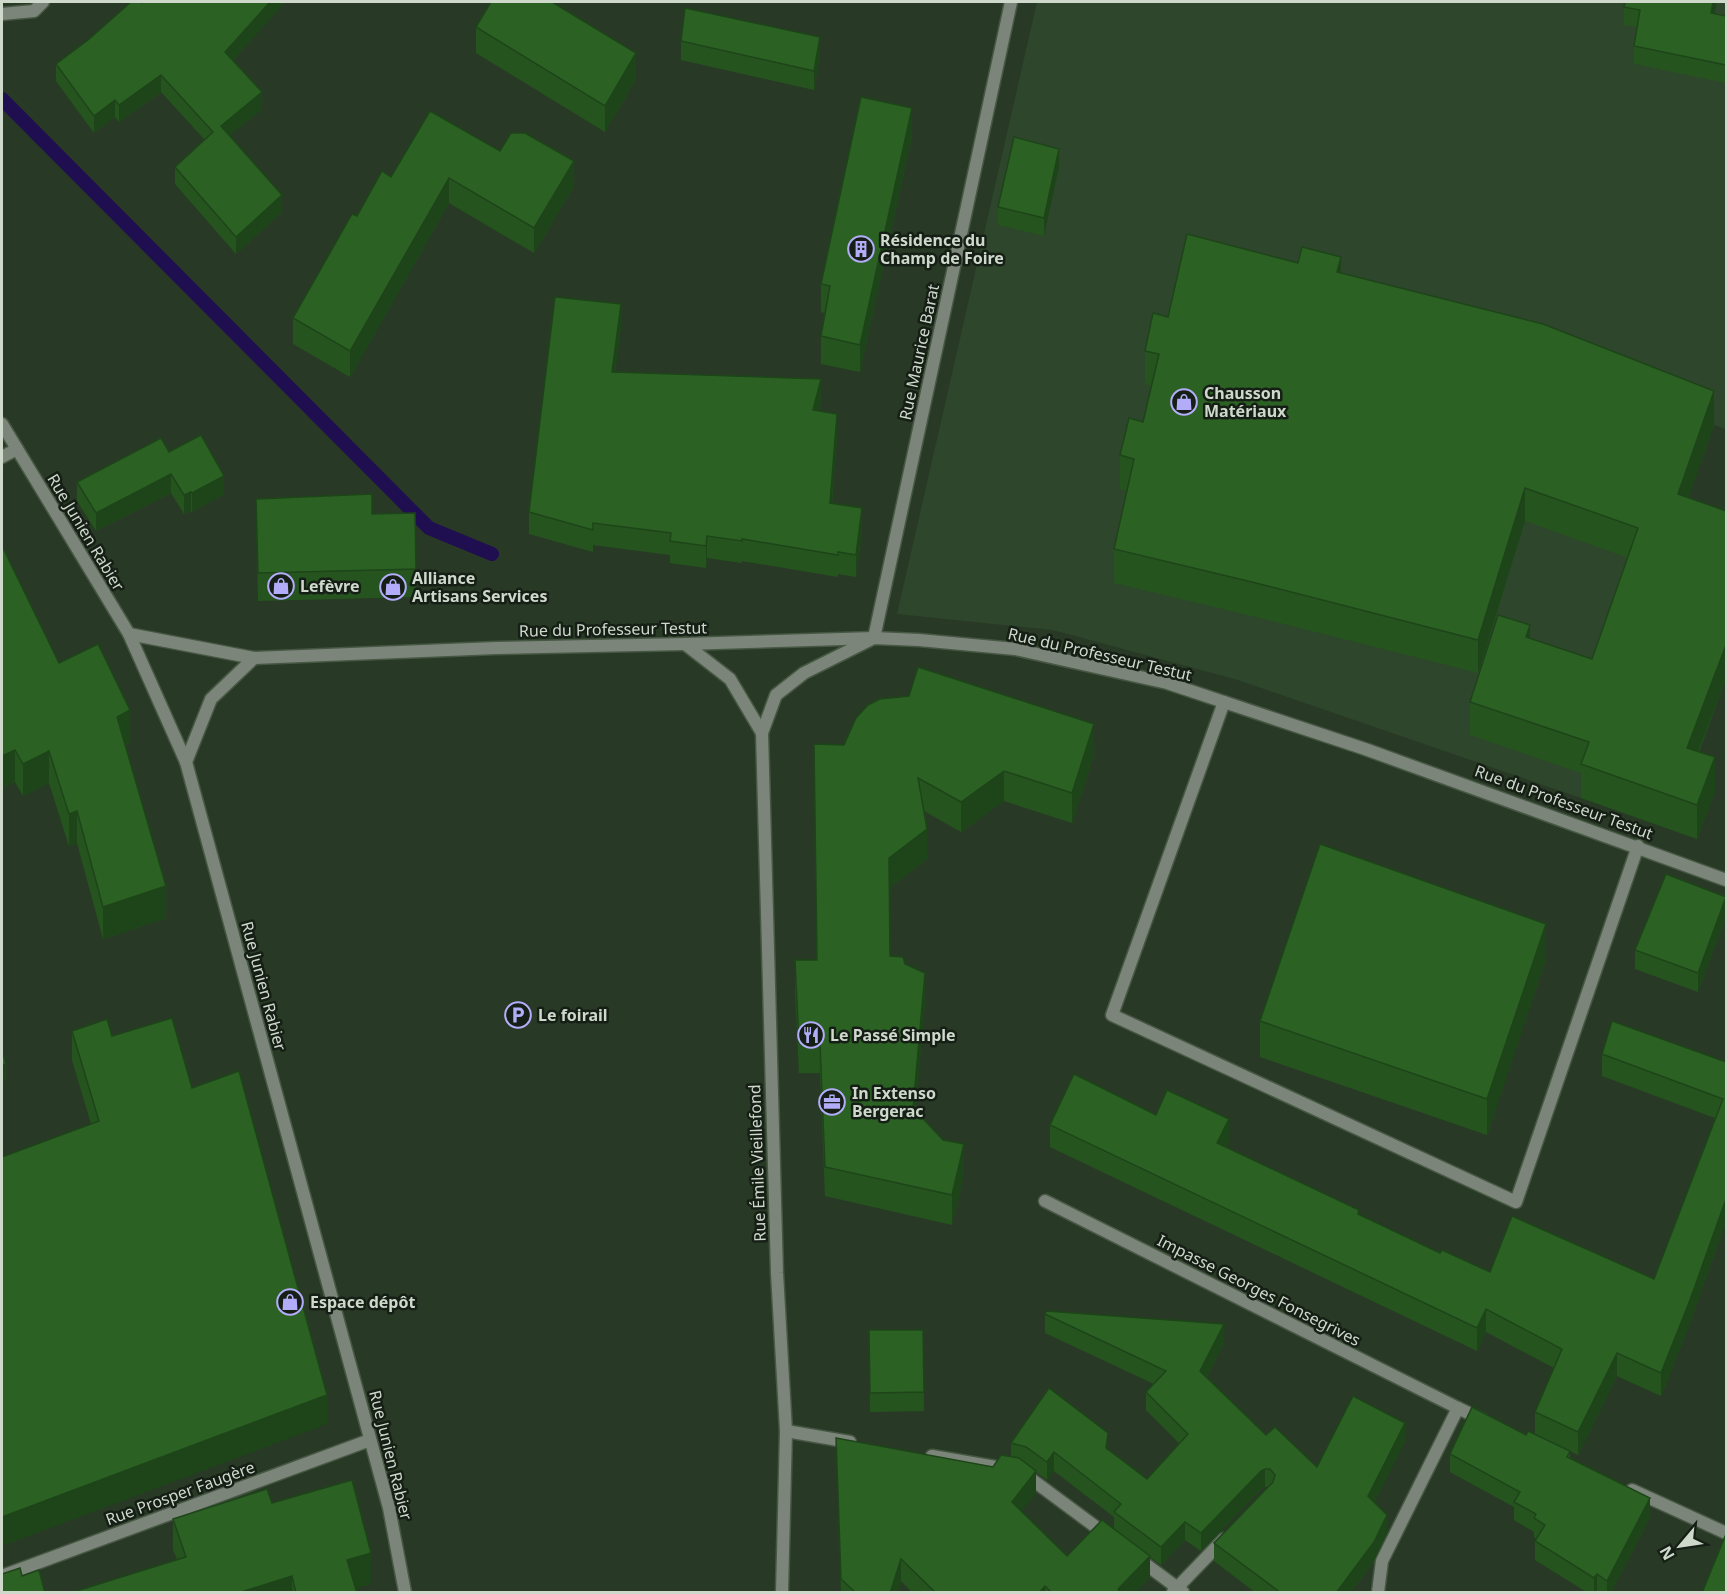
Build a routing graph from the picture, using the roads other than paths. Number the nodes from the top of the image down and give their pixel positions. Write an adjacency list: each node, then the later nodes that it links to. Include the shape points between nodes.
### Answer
1 (43, 2): 3 (street, via 34,11)
2 (1011, 2): 8 (street, Rue Maurice Barat)
3 (2, 14)
4 (2, 424): 5 (street, Rue Junien Rabier)
5 (17, 449): 6 (street); 7 (street, Rue Junien Rabier)
6 (2, 457)
7 (129, 634): 10 (street, Rue du Professeur Testut); 13 (street, Rue Junien Rabier)
8 (874, 638): 9 (street, Rue du Professeur Testut); 11 (street, Rue du Professeur Testut, via 1015,649 1167,683); 12 (street, Rue Émile Vieillefond, via 804,673 776,695)
9 (684, 644): 10 (street, Rue du Professeur Testut); 12 (street, Rue Émile Vieillefond, via 730,679)
10 (254, 658): 13 (street, via 211,699)
11 (1224, 702): 14 (street, Rue du Professeur Testut); 14 (street, via 1112,1015 1516,1202)
12 (762, 733): 19 (street, Rue Émile Vieillefond, via 777,1273)
13 (186, 762): 20 (street, Rue Junien Rabier)
14 (1638, 846): 15 (street, Rue du Professeur Testut)
15 (1726, 880)
16 (1045, 1201): 17 (street, Impasse Georges Fonsegrives)
17 (1458, 1408): 18 (street, Impasse Georges Fonsegrives); 30 (street, via 1382,1561)
18 (1489, 1423)
19 (786, 1431): 21 (street); 29 (street, Rue Émile Vieillefond)
20 (370, 1440): 26 (street, Rue Prosper Faugère); 28 (street, Rue Junien Rabier, via 389,1508)
21 (861, 1444)
22 (918, 1454): 27 (street, via 1022,1472)
23 (1626, 1487): 25 (street)
24 (1234, 1529): 27 (street)
25 (1726, 1533)
26 (2, 1576)
27 (1178, 1591)
28 (405, 1593)
29 (782, 1593)
30 (1378, 1593)

